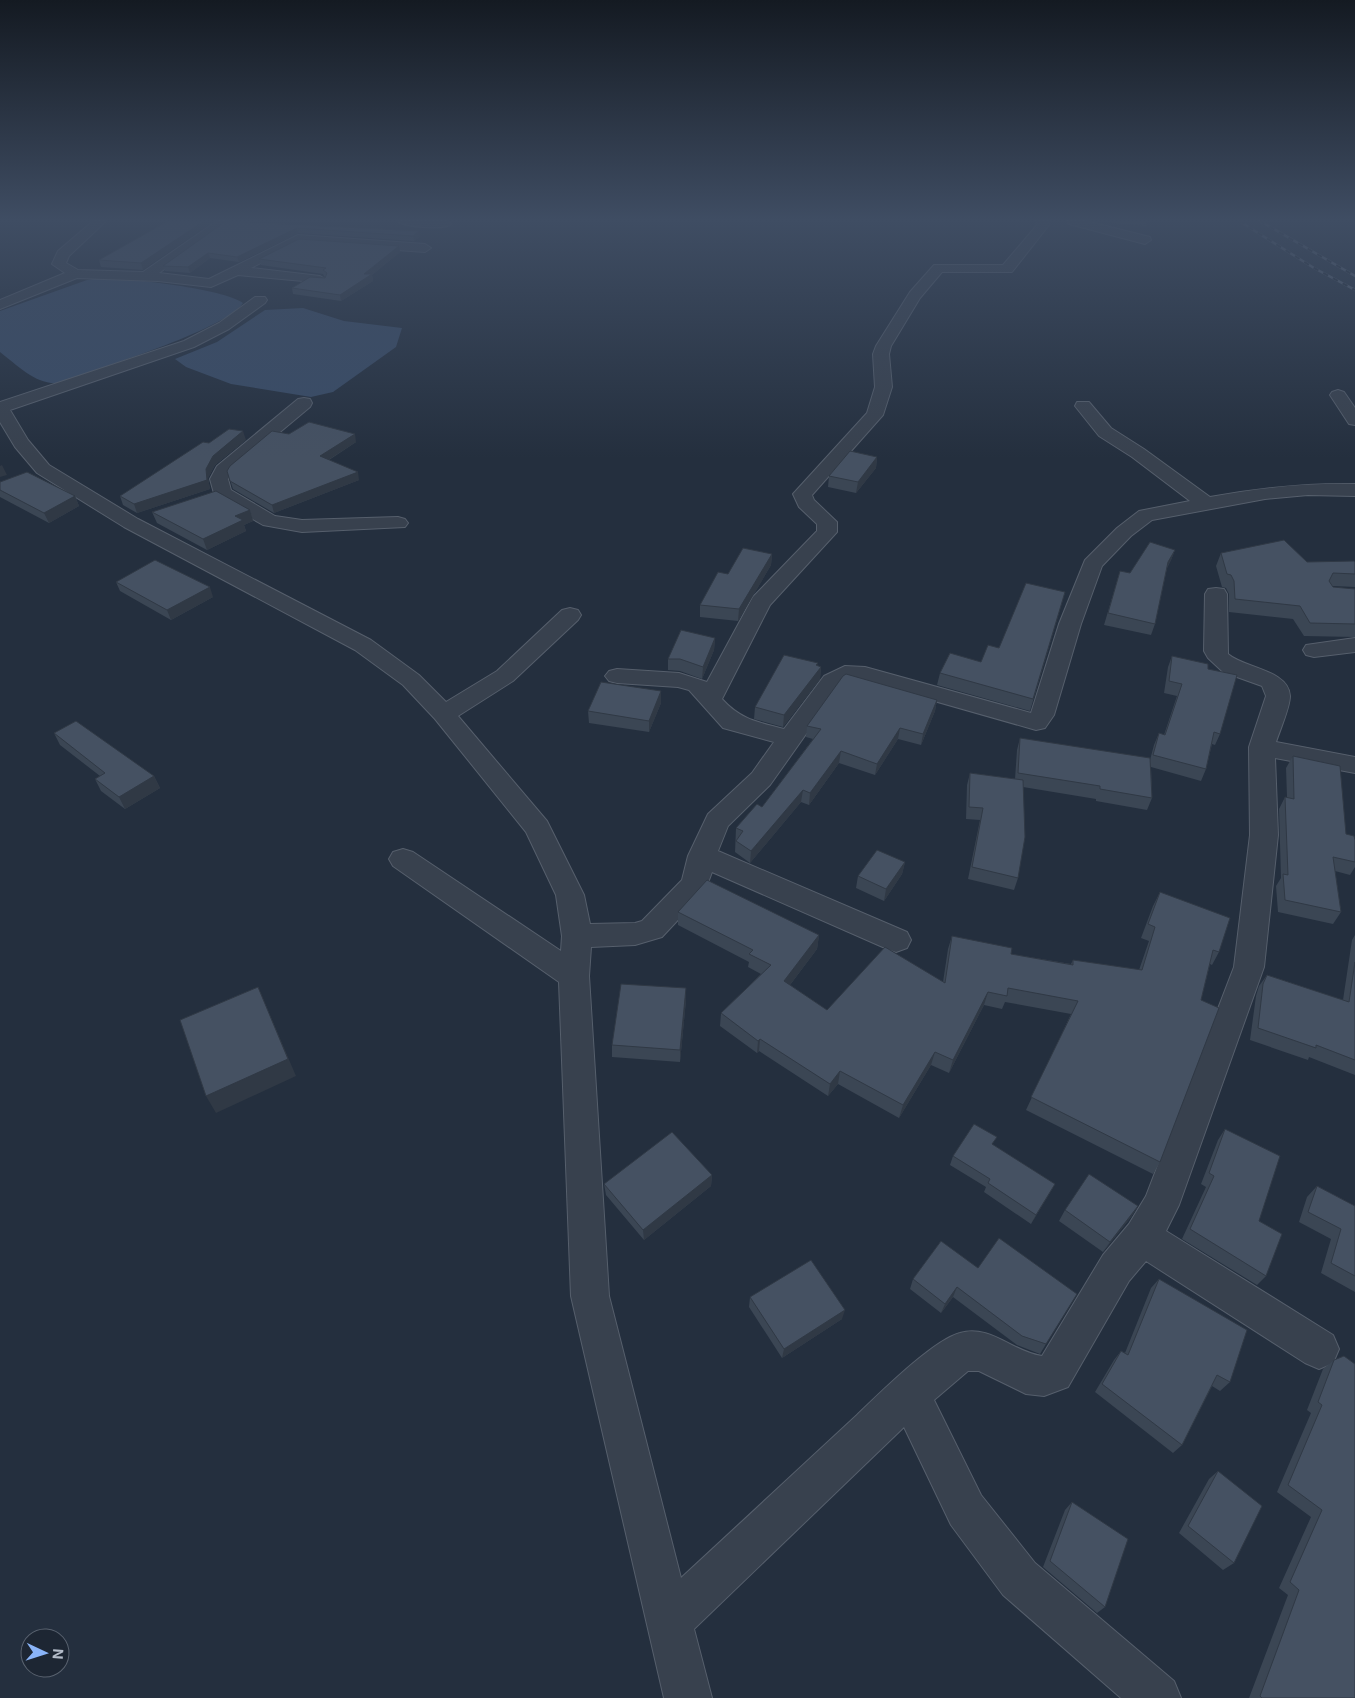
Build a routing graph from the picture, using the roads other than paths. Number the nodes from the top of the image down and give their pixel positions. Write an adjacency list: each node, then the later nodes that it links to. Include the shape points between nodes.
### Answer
1 (260, 300): 6 (street, via 224,326 189,344)
2 (910, 300): 17 (street, via 881,354 885,386 875,414 802,494 806,503 827,522 827,532 761,602)
3 (1338, 395): 7 (street)
4 (304, 403): 11 (street, via 223,470 213,496 270,521 302,526)
5 (1082, 406): 10 (street, via 1104,432)
6 (0, 408): 8 (street)
7 (1355, 420)
8 (10, 441): 18 (street, via 34,472 145,518 363,645 411,680)
9 (1355, 490): 10 (street, via 1308,489)
10 (1205, 503): 19 (street, via 1146,515 1092,564 1042,714 1036,722 850,672 832,681)
11 (398, 523)
12 (1216, 594): 20 (street, via 1217,657 1230,667 1262,677 1275,686 1278,696)
13 (570, 615): 18 (street, via 505,676)
14 (1355, 645): 15 (street)
15 (1314, 650)
16 (618, 676): 17 (street, via 679,680 696,685)
17 (710, 699): 19 (street, via 732,722)
18 (444, 714): 24 (street, via 538,828 570,895)
19 (791, 739): 22 (street, via 761,779 717,821)
20 (1262, 747): 21 (street); 27 (street, via 1264,835 1249,967 1160,1205)
21 (1355, 765)
22 (702, 856): 24 (street, via 695,884 652,929 635,934); 25 (street)
23 (403, 859): 26 (street)
24 (576, 936): 26 (street)
25 (896, 940)
26 (574, 976): 30 (street, via 590,1296)
27 (1142, 1237): 28 (street); 29 (street, via 1116,1268 1054,1373 1044,1376 1026,1374 982,1351 962,1352)
28 (1319, 1349)
29 (909, 1394): 30 (street); 32 (street, via 966,1510 1019,1579)
30 (669, 1621): 31 (street)
31 (688, 1698)
32 (1157, 1698)

